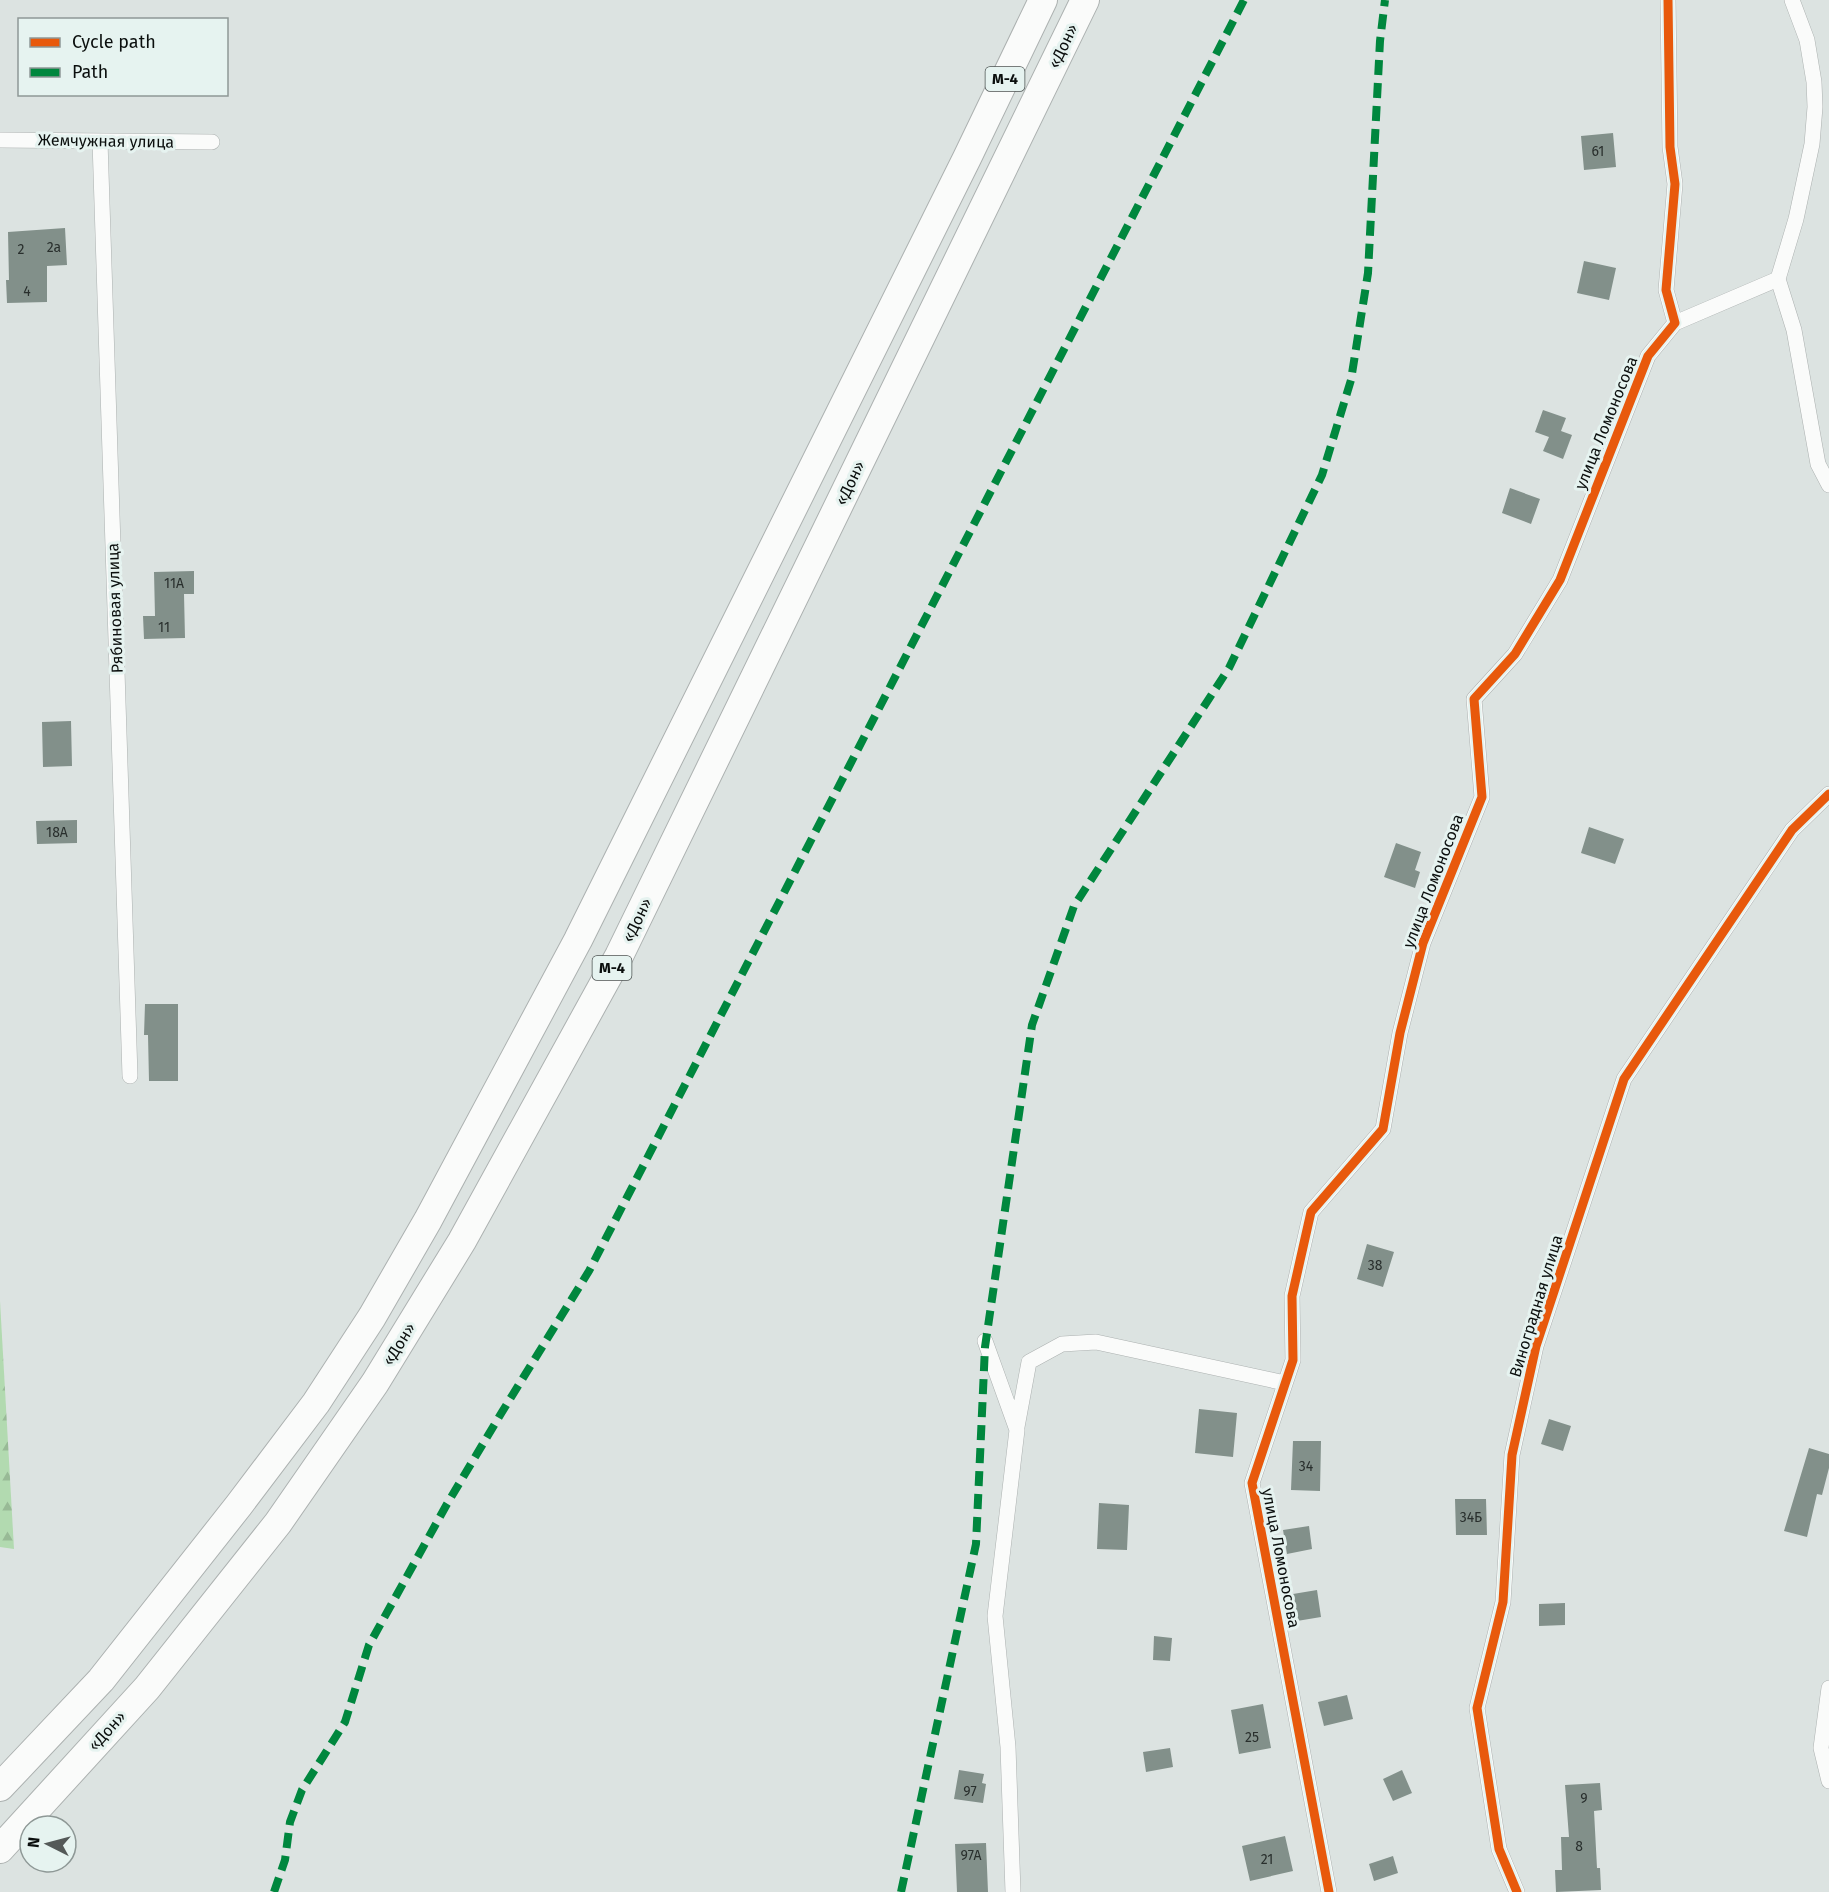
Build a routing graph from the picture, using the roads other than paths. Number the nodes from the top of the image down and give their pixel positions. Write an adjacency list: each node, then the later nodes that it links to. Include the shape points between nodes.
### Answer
1 (1043, 0): 18 (highway, М-4, via 578,940 372,1317 316,1403 101,1680)
2 (1085, 0): 19 (highway, «Дон» / М-4, via 619,956 462,1241 375,1383 278,1523 147,1688)
3 (1668, 0): 9 (street, via 1670,147 1675,184 1666,290)
4 (1792, 0): 8 (street, via 1806,40 1815,107 1812,144 1796,219)
5 (0, 140): 6 (street, Жемчужная улица)
6 (100, 141): 7 (street, Жемчужная улица); 12 (street, Рябиновая улица)
7 (212, 142)
8 (1778, 279): 9 (street); 10 (street, via 1794,330 1818,464)
9 (1675, 323): 14 (street, улица Ломоносова, via 1648,356 1560,580 1515,654 1474,699 1482,796 1423,943 1400,1033 1383,1129 1311,1212 1292,1296 1293,1360)
10 (1829, 485)
11 (1829, 794): 22 (street, Виноградная улица, via 1792,830 1624,1079 1536,1346 1512,1455 1503,1602 1477,1708 1499,1849)
12 (130, 1076)
13 (986, 1341): 15 (street)
14 (1285, 1383): 15 (street, via 1096,1342 1062,1344 1029,1362); 21 (street, улица Ломоносова, via 1252,1483)
15 (1017, 1430): 20 (street, via 995,1616 1008,1747)
16 (1829, 1688): 17 (street, via 1821,1748)
17 (1829, 1781)
18 (0, 1787)
19 (0, 1849)
20 (1013, 1892)
21 (1329, 1892)
22 (1517, 1892)

